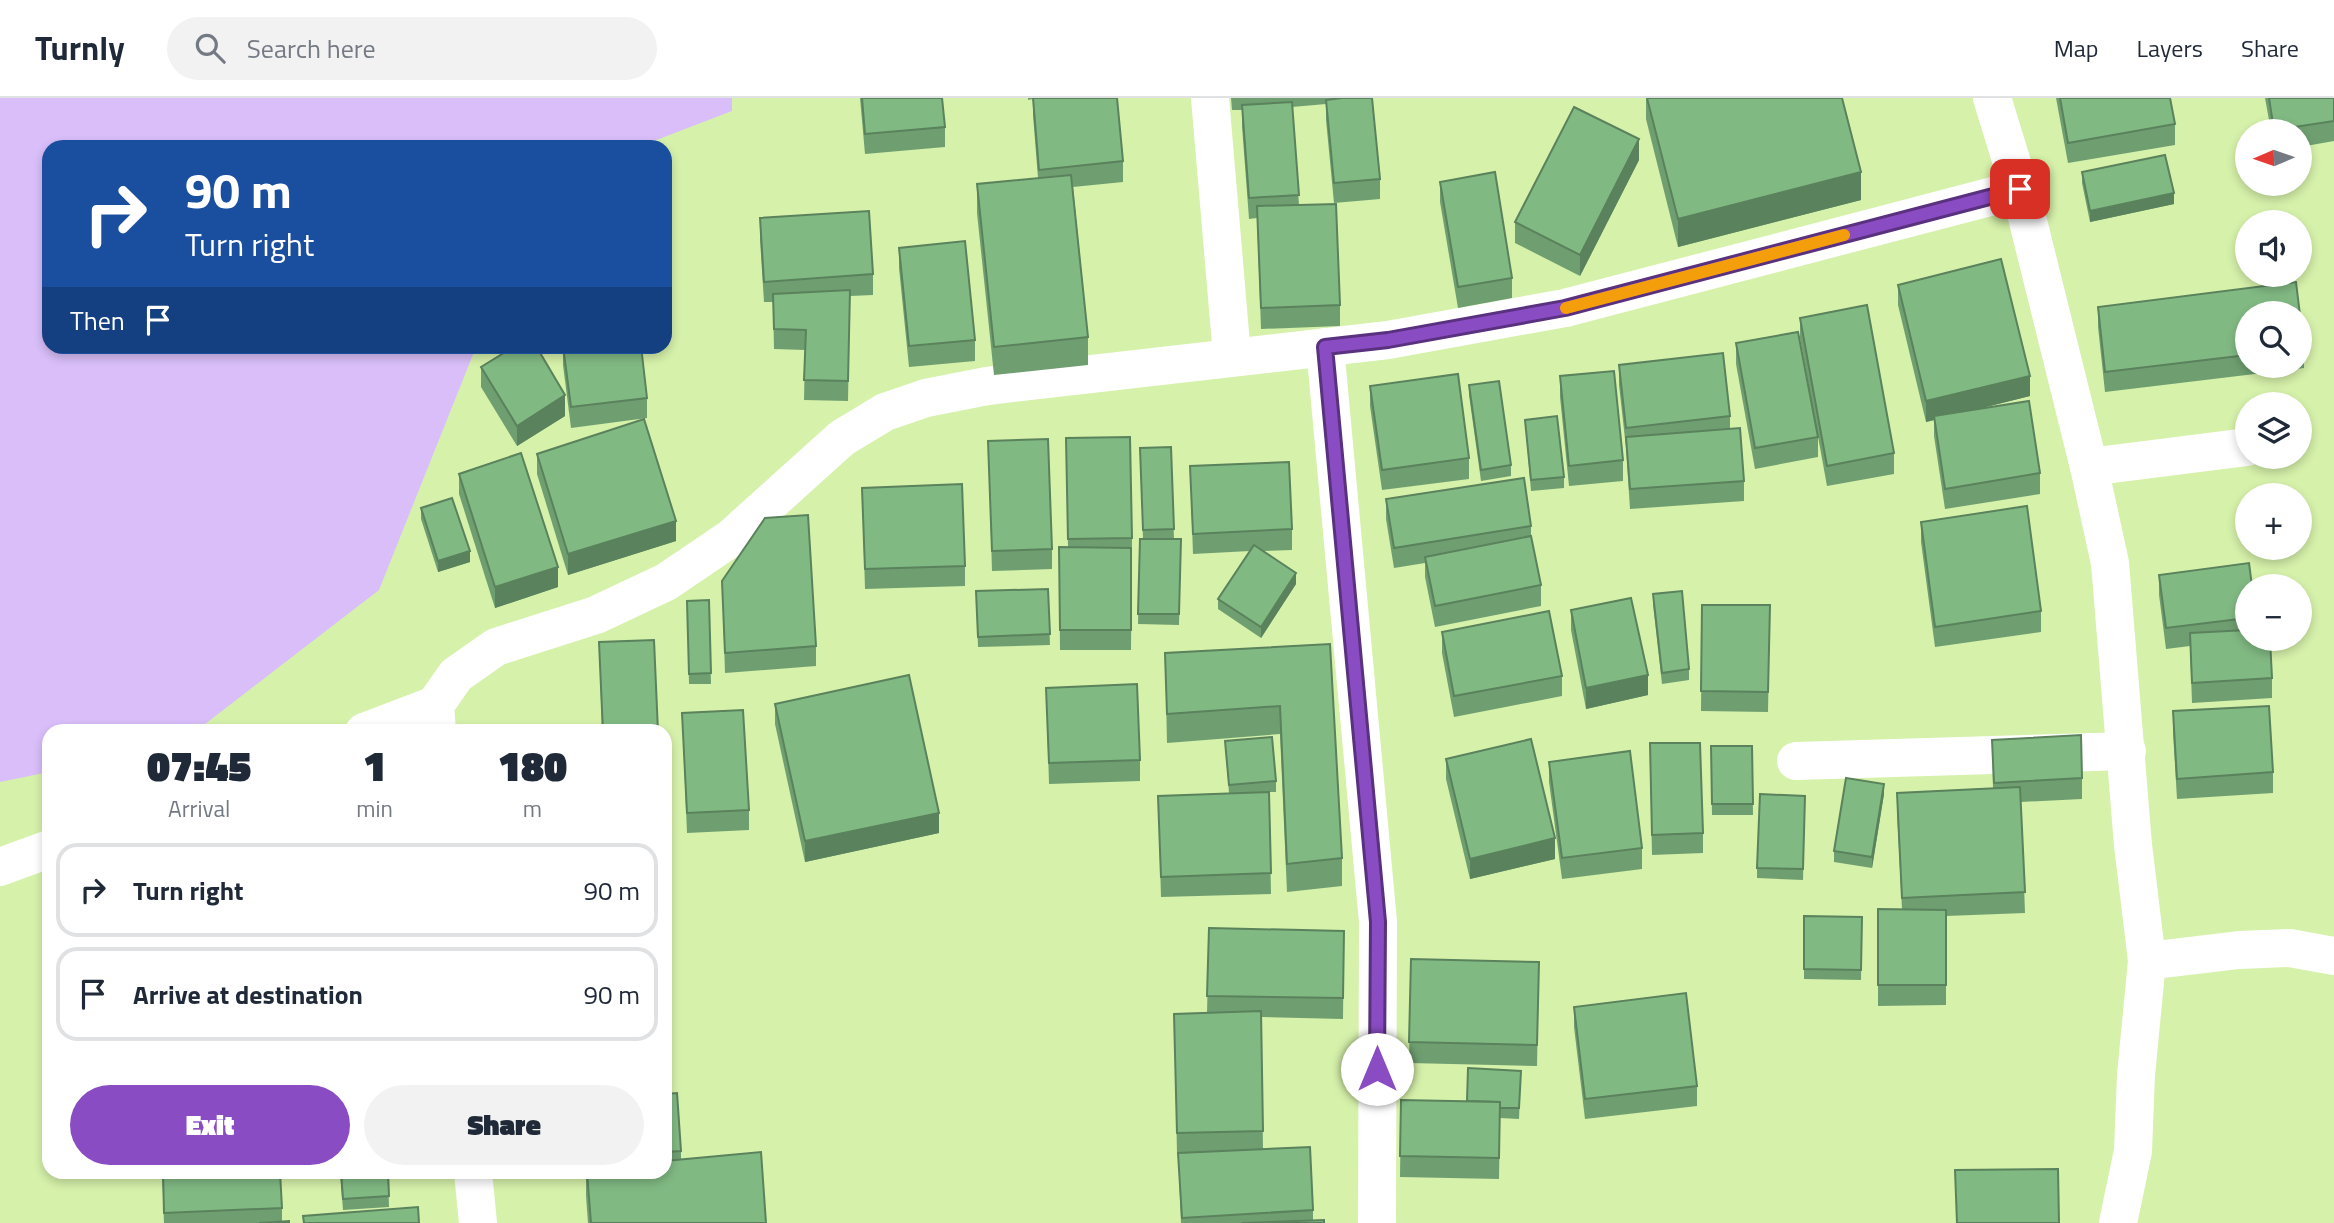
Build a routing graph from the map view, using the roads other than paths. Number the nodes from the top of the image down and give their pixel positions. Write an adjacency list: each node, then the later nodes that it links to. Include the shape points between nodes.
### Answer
1 (1210, 98): 5 (street)
2 (1992, 98): 3 (street)
3 (2020, 189): 4 (street, via 1565,308); 7 (street)
4 (1325, 347): 5 (street); 18 (street, via 1378,922)
5 (1232, 356): 8 (street, via 987,386 885,412 842,438 731,538 666,582 596,615 496,647 456,675)
6 (2235, 449): 7 (street)
7 (2090, 467): 10 (street, via 2110,563)
8 (436, 718): 9 (street)
9 (405, 724)
10 (2127, 751): 11 (street); 15 (street)
11 (1796, 761)
12 (42, 852): 13 (street)
13 (0, 867)
14 (2334, 956): 15 (street, via 2290,948)
15 (2147, 961): 19 (street, via 2133,1151)
16 (474, 1179): 17 (street)
17 (478, 1223)
18 (1377, 1223)
19 (2118, 1223)

